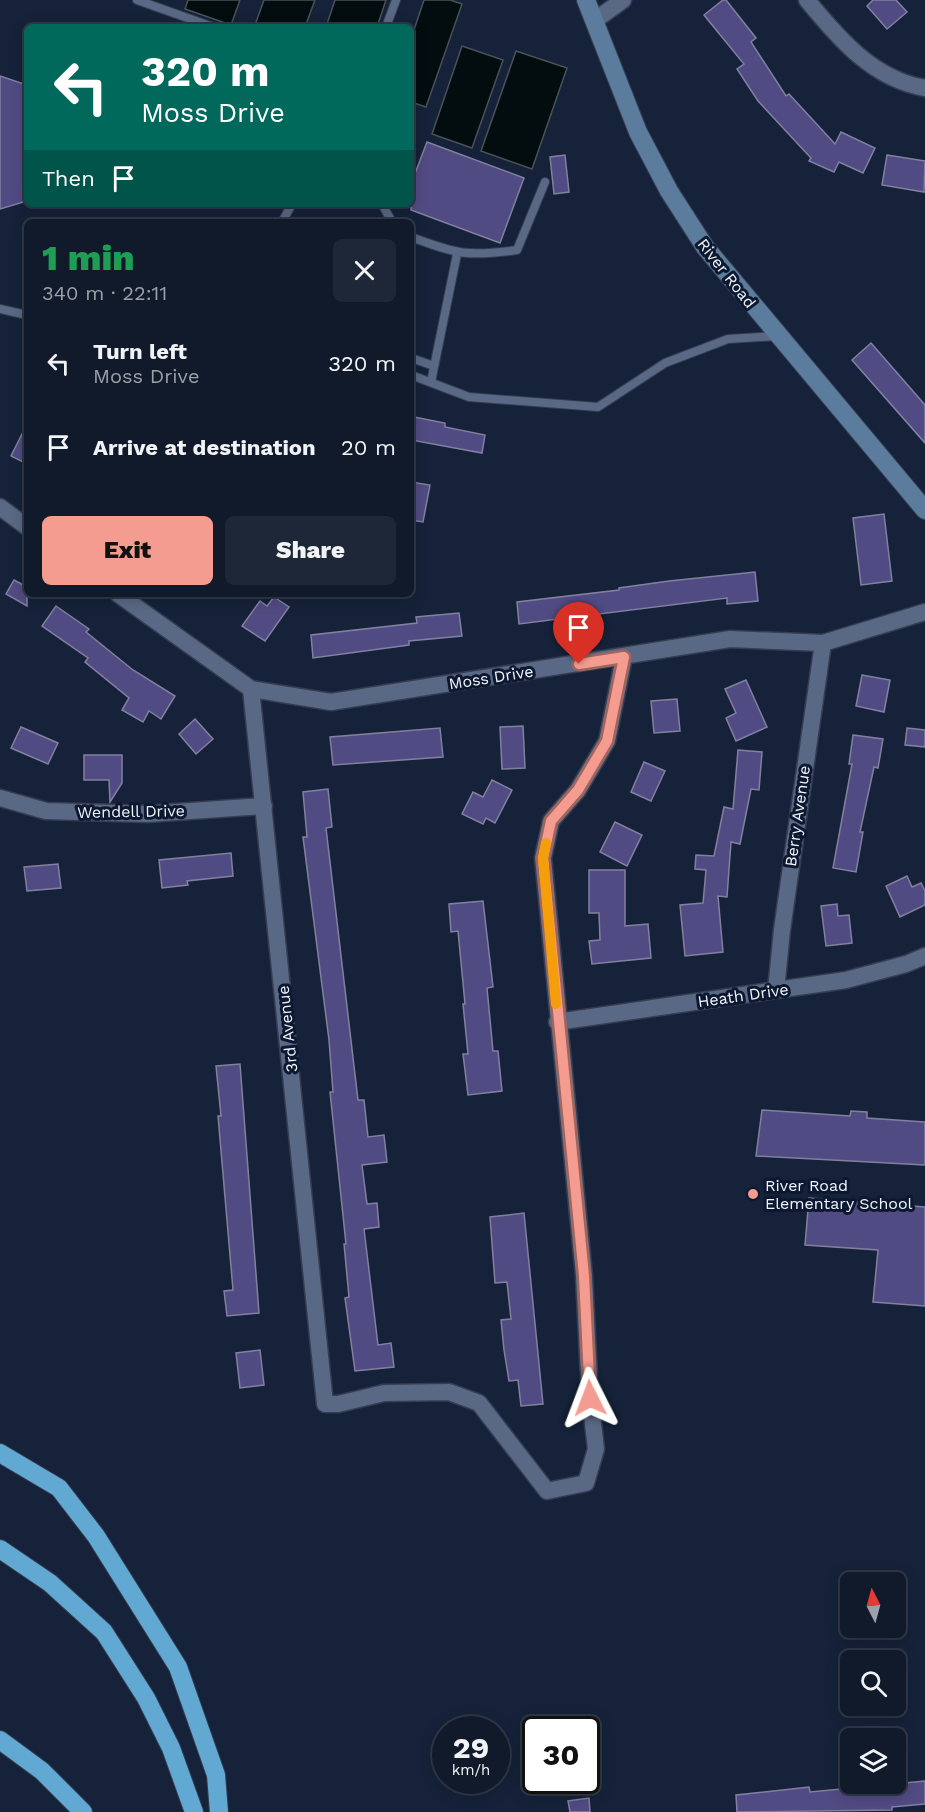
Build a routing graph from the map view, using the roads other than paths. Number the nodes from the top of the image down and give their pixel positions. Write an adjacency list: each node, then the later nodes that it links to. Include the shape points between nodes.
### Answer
1 (136, 0): 7 (lane)
2 (396, 0): 8 (lane)
3 (586, 0): 6 (main road, River Road)
4 (623, 0): 6 (street)
5 (807, 0): 9 (street, via 831,30 870,66 906,85)
6 (594, 21): 15 (main road, River Road, via 638,132 669,190 705,247)
7 (204, 24)
8 (387, 24)
9 (925, 88)
10 (545, 182): 12 (lane, via 517,250)
11 (414, 238): 12 (lane)
12 (457, 254): 17 (lane)
13 (0, 309): 14 (lane)
14 (24, 314)
15 (778, 336): 19 (lane, via 728,339 665,363 598,407 469,397); 21 (main road, River Road)
16 (414, 359): 17 (lane)
17 (434, 366): 19 (lane)
18 (414, 376): 19 (lane)
19 (431, 382)
20 (0, 507): 22 (street)
21 (925, 510)
22 (24, 525)
23 (122, 597): 27 (street, Moss Drive)
24 (925, 612): 25 (street, Moss Drive)
25 (823, 643): 26 (street, Moss Drive, via 730,639); 31 (street, Berry Avenue)
26 (624, 657): 27 (street, Moss Drive, via 331,702); 32 (street, via 607,741 578,790 551,821 543,858)
27 (251, 689): 29 (street, 3rd Avenue)
28 (0, 798): 29 (street, Wendell Drive, via 46,811 147,814)
29 (264, 806): 32 (street, 3rd Avenue, via 325,1404 384,1393 449,1392 479,1403 546,1491 586,1483 596,1449 584,1276)
30 (925, 956): 31 (street, Heath Drive, via 846,980)
31 (776, 990): 32 (street, Heath Drive)
32 (557, 1022)
33 (0, 1453): 38 (highway, via 59,1488 96,1536 178,1667 216,1775)
34 (0, 1549): 37 (highway, via 50,1583 104,1632 171,1748)
35 (0, 1740): 36 (highway, via 42,1771)
36 (82, 1812)
37 (194, 1812)
38 (219, 1812)

